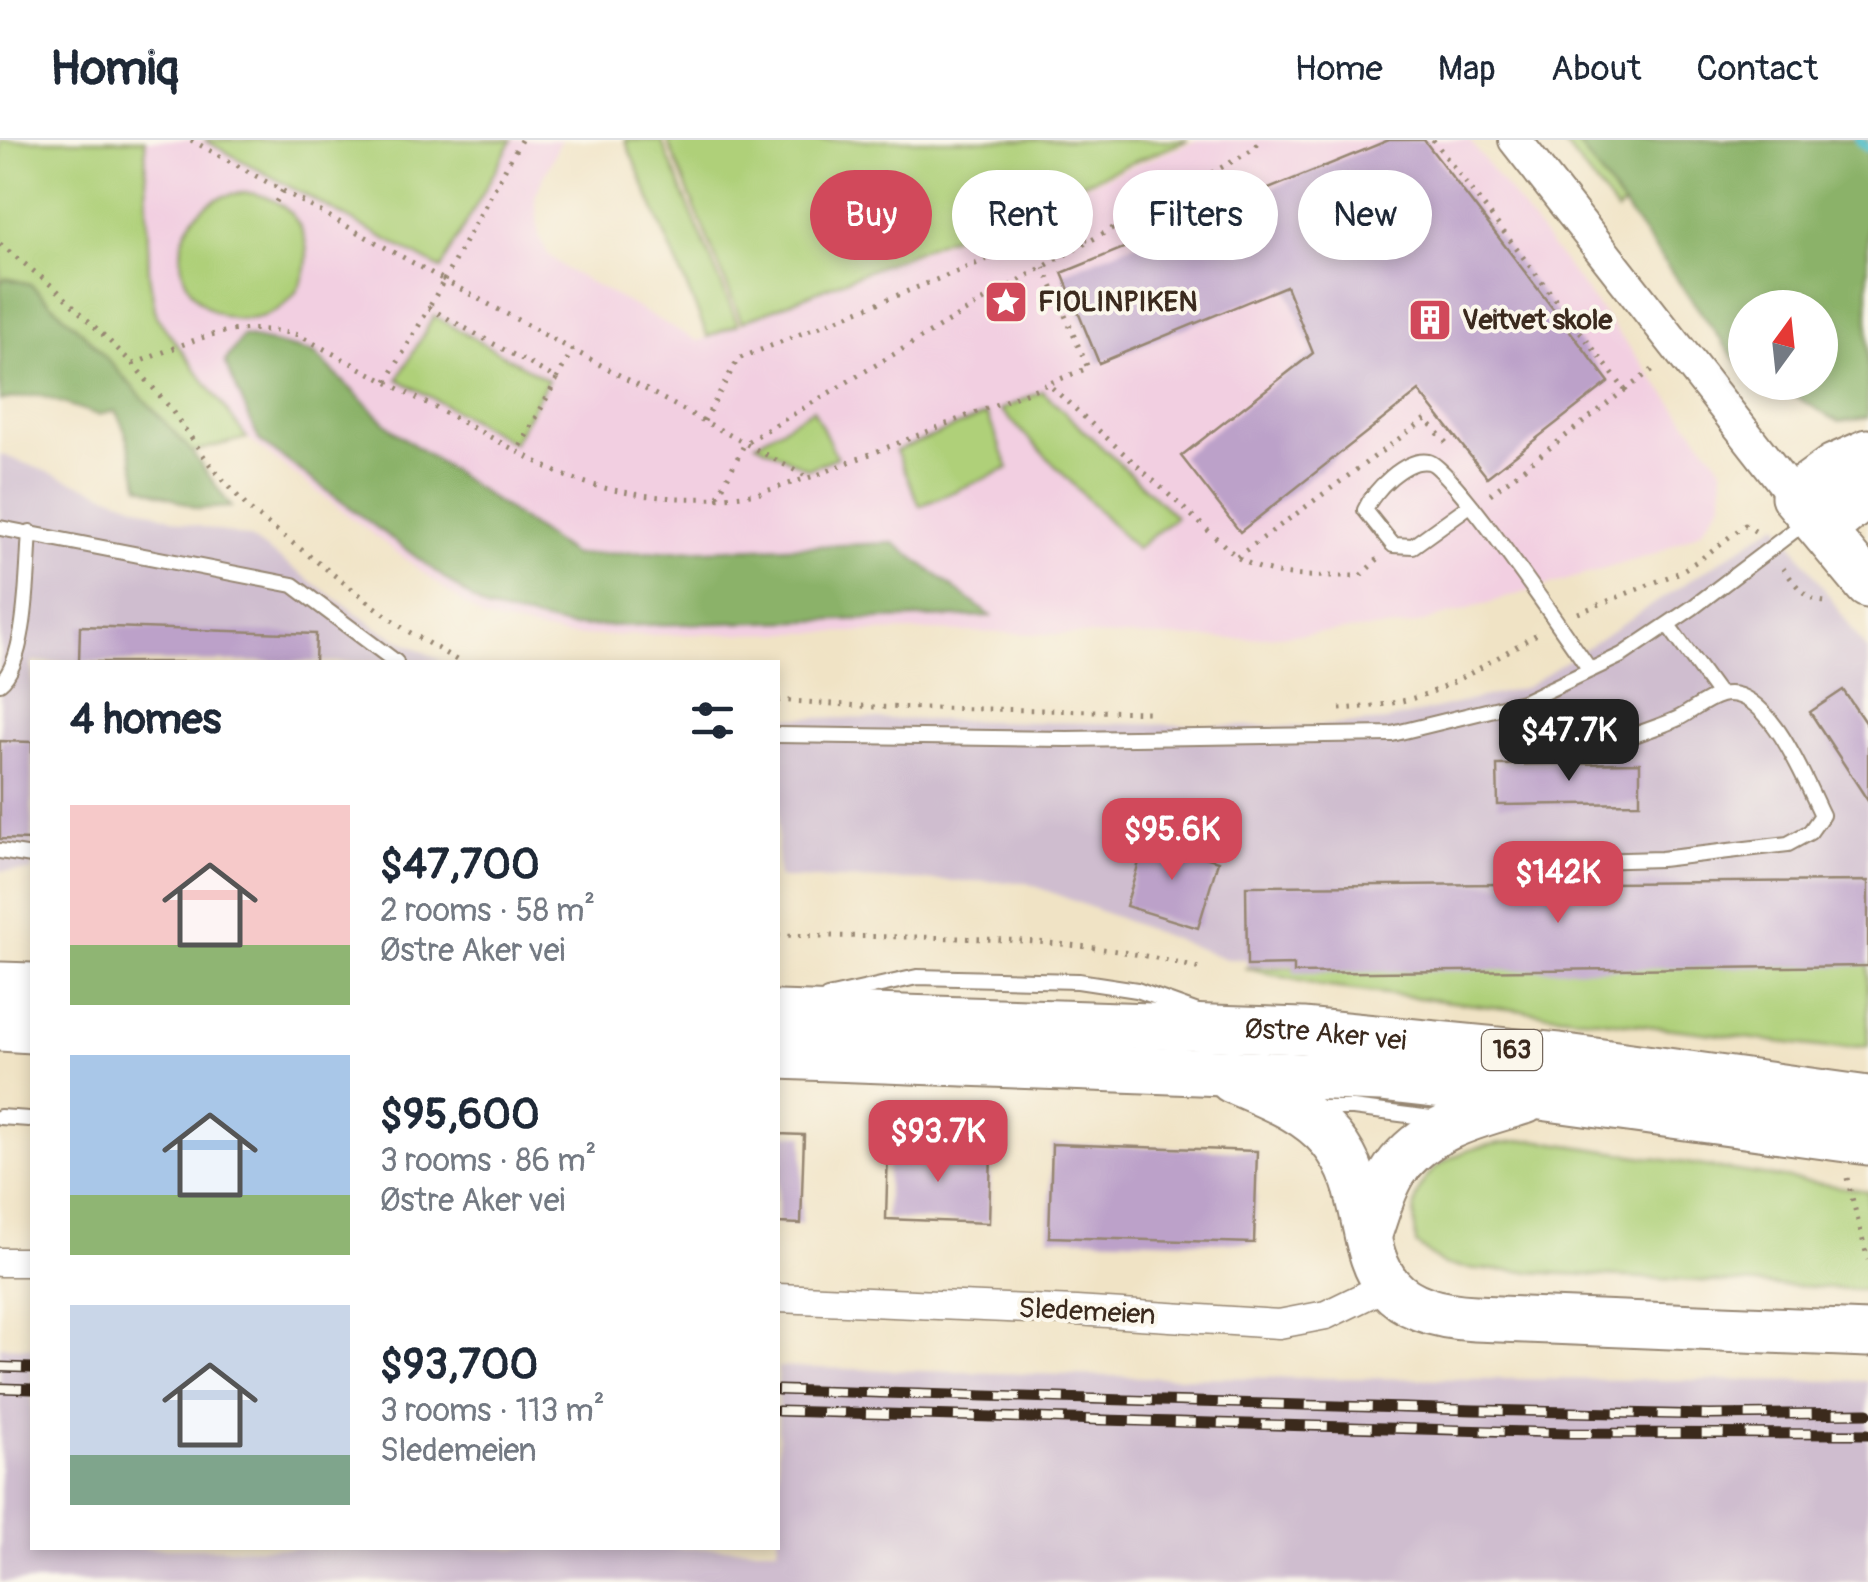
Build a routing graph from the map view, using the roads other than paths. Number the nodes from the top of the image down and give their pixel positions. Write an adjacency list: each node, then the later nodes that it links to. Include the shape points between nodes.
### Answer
1 (1515, 140): 5 (street)
2 (1868, 452): 5 (highway, via 1834,467)
3 (1868, 494): 5 (highway)
4 (1470, 505): 4 (lane, via 1442,468 1429,462 1411,463 1370,498 1366,510 1393,545 1413,546); 11 (lane)
5 (1810, 514): 8 (highway); 9 (lane)
6 (0, 528): 7 (lane)
7 (30, 532): 10 (lane, via 293,585); 12 (lane, via 18,647)
8 (1853, 593)
9 (1668, 625): 11 (lane); 13 (lane)
10 (393, 660)
11 (1590, 670): 14 (lane, via 1523,702 1392,734)
12 (0, 683)
13 (1720, 695): 15 (lane); 18 (lane, via 1756,704 1779,732 1822,815 1810,832 1788,844 1661,859)
14 (780, 734)
15 (1627, 738)
16 (0, 851): 17 (lane)
17 (30, 856)
18 (1518, 863)
19 (0, 985): 20 (highway)
20 (30, 986)
21 (780, 1012): 27 (highway, Østre Aker vei / 163, via 1224,1028 1470,1045)
22 (0, 1028): 23 (highway)
23 (30, 1030)
24 (780, 1056): 25 (highway, Østre Aker vei / 163)
25 (1212, 1071): 28 (highway, Østre Aker vei / 163, via 1381,1079); 30 (highway, 163)
26 (1868, 1076): 27 (highway, 163)
27 (1798, 1090): 29 (highway, Østre Aker vei / 163)
28 (1542, 1097): 33 (highway, 163); 34 (highway, Østre Aker vei / 163)
29 (1868, 1099)
30 (1290, 1108): 33 (lane, via 1352,1108); 35 (highway, 163, via 1334,1142)
31 (0, 1117): 32 (lane)
32 (29, 1118)
33 (1456, 1123): 35 (highway, 163, via 1416,1145 1393,1172)
34 (1858, 1160)
35 (1368, 1236): 38 (highway, 163, via 1374,1264)
36 (0, 1262): 37 (street)
37 (30, 1262)
38 (1388, 1284): 39 (street, Sledemeien, via 1326,1315 1278,1324); 40 (highway, via 1412,1305 1450,1317)
39 (780, 1298)
40 (1868, 1334)

